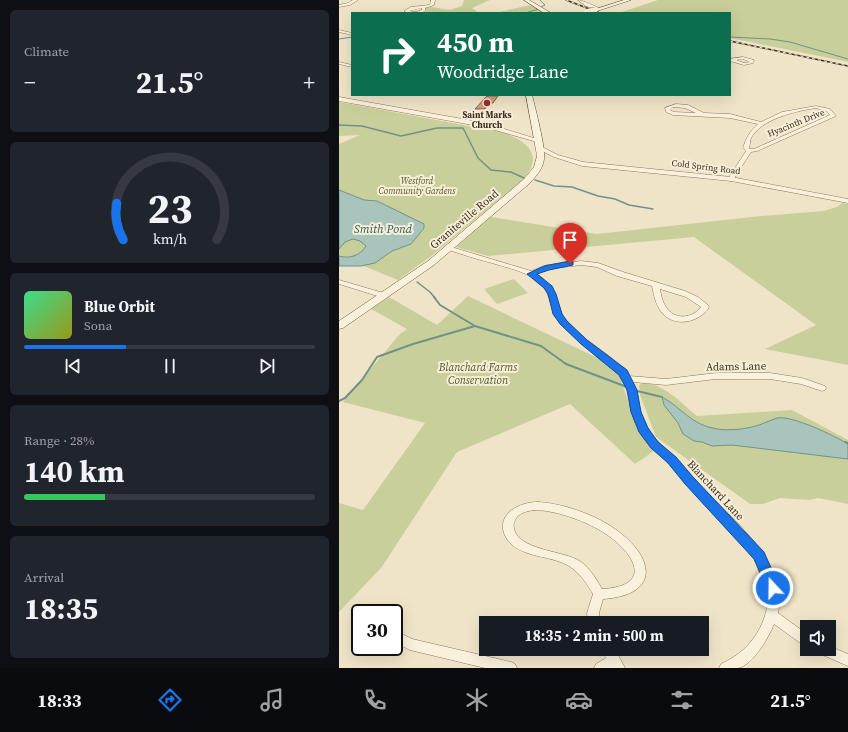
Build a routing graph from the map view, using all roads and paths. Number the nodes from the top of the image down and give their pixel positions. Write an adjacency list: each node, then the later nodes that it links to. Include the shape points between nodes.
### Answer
1 (356, 0): 6 (street)
2 (433, 0): 7 (street, via 433,4)
3 (526, 0): 9 (main road)
4 (580, 0): 8 (street)
5 (629, 0): 8 (main road)
6 (339, 6)
7 (424, 8)
8 (597, 9): 10 (main road, bridge)
9 (546, 12)
10 (584, 12)
11 (339, 32): 12 (street)
12 (351, 34)
13 (339, 63): 14 (street)
14 (351, 66)
15 (529, 96): 19 (main road)
16 (339, 99): 19 (street, Cold Spring Road, via 485,125)
17 (704, 115): 17 (street, via 682,106 667,108 673,113); 18 (street, via 730,116)
18 (763, 124): 20 (street, Hyacinth Drive, via 748,138 746,148); 20 (street, Hyacinth Drive, via 778,116 808,108 822,108 833,114 831,118)
19 (538, 141): 21 (street, Cold Spring Road); 22 (main road)
20 (749, 151): 23 (street, Hyacinth Drive)
21 (561, 158): 22 (street, Cold Spring Road, via 547,158); 23 (street, Cold Spring Road, via 596,166)
22 (541, 162): 25 (main road, Graniteville Road, via 527,182)
23 (731, 179): 24 (street, Cold Spring Road)
24 (848, 201)
25 (448, 248): 26 (street, Blanchard Lane); 29 (main road, Graniteville Road)
26 (531, 274): 28 (street, via 556,266 598,265); 31 (street, Blanchard Lane, via 548,286 557,314 563,322)
27 (339, 282): 29 (street)
28 (655, 285): 28 (street, via 663,309 671,316 680,319 697,317 702,313 705,307 700,301)
29 (384, 296): 30 (main road, Graniteville Road)
30 (339, 326)
31 (627, 379): 32 (street, Adams Lane, via 666,382 716,376 770,376 802,381); 34 (street, Blanchard Lane, via 639,421 655,445 672,460 759,556 773,588 774,602)
32 (822, 388)
33 (599, 594): 33 (street, via 619,592 639,580 640,571 635,555 622,541 595,523 557,509 531,506 515,513 508,529 515,542 571,562 582,570); 35 (street)
34 (771, 615): 36 (street); 43 (street, Blanchard Lane, via 752,649 741,660)
35 (593, 616)
36 (800, 636)
37 (403, 640): 41 (street)
38 (836, 655): 39 (street)
39 (848, 660)
40 (617, 664): 42 (street)
41 (511, 668)
42 (600, 668)
43 (725, 668)

